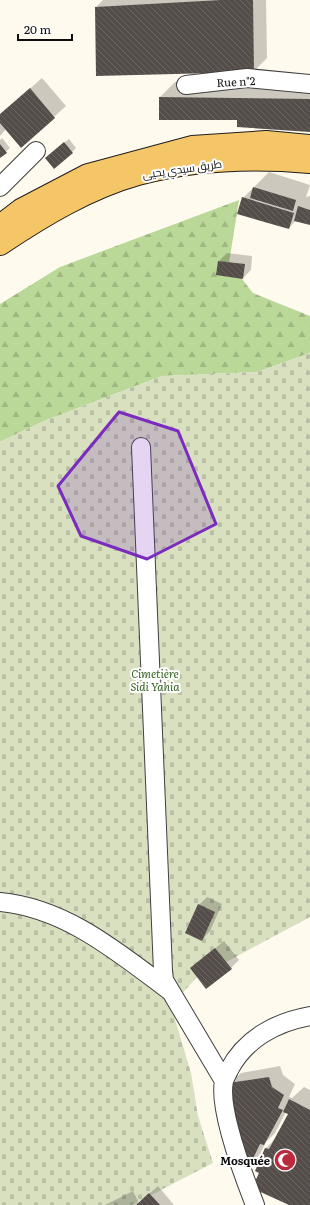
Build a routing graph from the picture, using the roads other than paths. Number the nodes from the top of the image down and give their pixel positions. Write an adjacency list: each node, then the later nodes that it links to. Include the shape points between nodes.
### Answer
1 (310, 84): 2 (street, Rue n°2, via 247,78)
2 (186, 85)
3 (310, 146): 7 (main road, طريق سيدي يحيى, via 266,142 192,147 88,175 21,210)
4 (36, 151): 6 (street)
5 (310, 162): 8 (main road, طريق سيدي يحيى, via 243,159 137,174 57,208)
6 (0, 187)
7 (0, 226)
8 (0, 244)
9 (141, 447): 11 (street, via 163,971 164,980)
10 (0, 902): 11 (street, via 39,910 76,926 108,945)
11 (173, 993): 13 (street)
12 (310, 1016): 13 (street, via 281,1024 246,1045)
13 (224, 1081): 14 (street, via 224,1102 230,1129)
14 (255, 1205)

